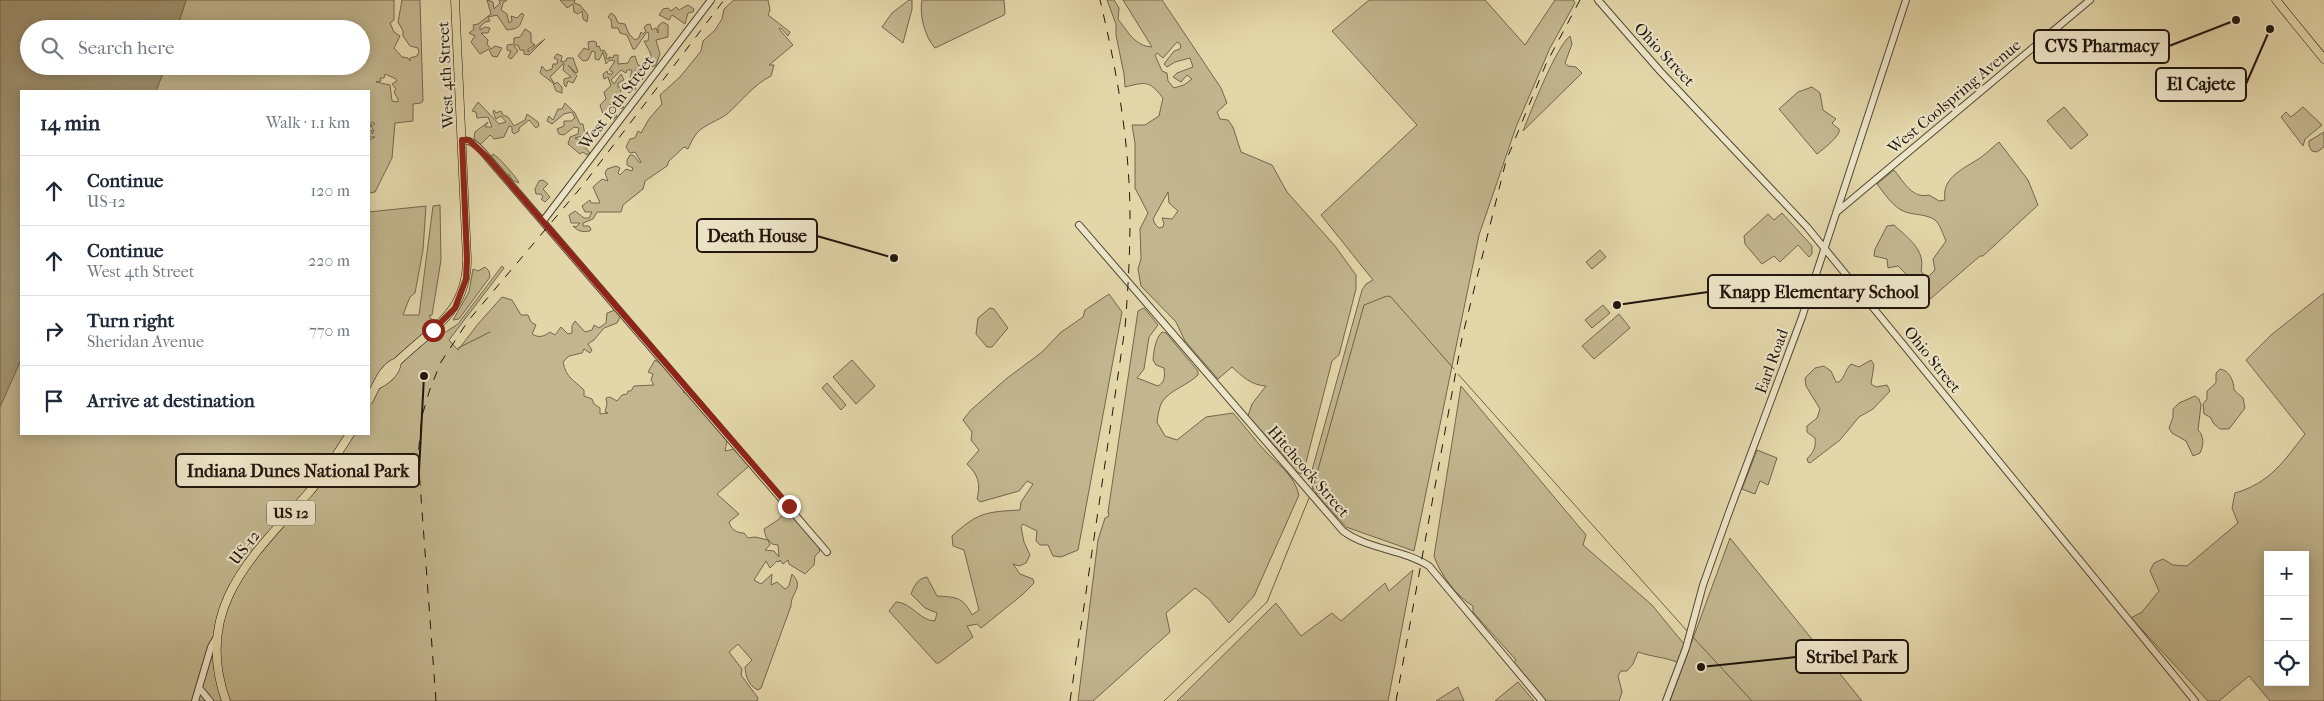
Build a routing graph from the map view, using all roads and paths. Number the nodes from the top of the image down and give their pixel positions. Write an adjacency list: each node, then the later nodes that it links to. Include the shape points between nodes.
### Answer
1 (455, 0): 8 (main road, West 4th Street)
2 (711, 0): 10 (street, West 10th Street)
3 (1598, 0): 12 (street, Ohio Street)
4 (1906, 0): 9 (street, Earl Road)
5 (2090, 0): 9 (street, West Coolspring Avenue)
6 (2276, 0): 7 (main road)
7 (2324, 59)
8 (462, 140): 10 (street, via 469,140 480,149); 13 (main road, West 4th Street, via 467,268 464,288 455,308 443,322 386,369)
9 (1836, 212): 12 (street, Earl Road)
10 (543, 221): 15 (street)
11 (1079, 225): 21 (street, Hitchcock Street, via 1343,531 1368,545 1429,566)
12 (1825, 248): 22 (street, Earl Road, via 1703,586 1686,648); 23 (street, Ohio Street)
13 (370, 398)
14 (349, 435): 16 (main road, US-12 / US 12, via 312,488 242,570 226,600)
15 (827, 552)
16 (218, 634): 17 (street); 20 (main road, US-12 / US 12, via 218,665)
17 (199, 688): 18 (street); 19 (street)
18 (195, 701)
19 (210, 701)
20 (226, 701)
21 (1542, 701)
22 (1666, 701)
23 (2195, 701)

